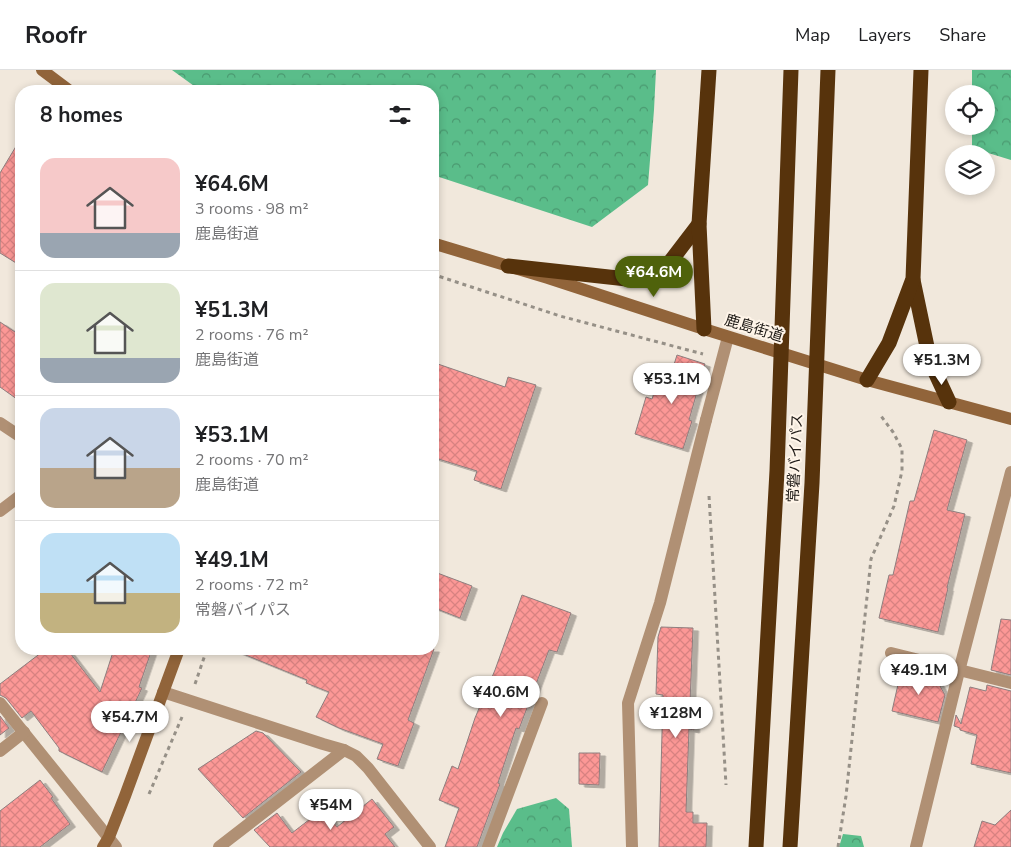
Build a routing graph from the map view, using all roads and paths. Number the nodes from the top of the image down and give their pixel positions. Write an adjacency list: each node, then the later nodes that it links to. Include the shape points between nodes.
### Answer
1 (42, 70): 6 (street)
2 (709, 70): 7 (highway)
3 (791, 70): 44 (highway, 常磐バイパス, via 776,491)
4 (828, 70): 45 (highway, 常磐バイパス, via 811,493)
5 (921, 70): 11 (highway)
6 (62, 85)
7 (699, 224): 9 (highway, via 670,262 627,279); 12 (highway)
8 (439, 245): 9 (street, 鹿島街道)
9 (508, 266): 12 (street, 鹿島街道)
10 (439, 276): 14 (path, via 560,316)
11 (913, 279): 15 (highway, via 889,343); 16 (highway, via 930,361)
12 (704, 330): 13 (street, 鹿島街道)
13 (728, 337): 15 (street, 鹿島街道); 43 (street, via 660,603 628,703)
14 (704, 354)
15 (867, 380): 16 (street, 鹿島街道)
16 (949, 402): 18 (street, 鹿島街道)
17 (881, 416): 46 (path, via 902,449 902,471 894,506 871,559)
18 (1011, 419)
19 (0, 423): 20 (street)
20 (15, 433)
21 (1011, 472): 28 (street)
22 (709, 494): 37 (path)
23 (15, 500): 24 (street)
24 (0, 511)
25 (891, 653): 28 (street)
26 (177, 655): 30 (street)
27 (205, 655): 31 (path)
28 (959, 671): 29 (street); 47 (street)
29 (1011, 684)
30 (163, 692): 31 (street); 39 (street)
31 (190, 701): 36 (street); 38 (path)
32 (0, 703): 34 (street)
33 (542, 703): 42 (street)
34 (24, 732): 35 (street); 39 (street)
35 (0, 750)
36 (344, 750): 40 (street); 41 (street, via 368,768)
37 (726, 785)
38 (148, 797)
39 (109, 844)
40 (219, 847)
41 (430, 847)
42 (488, 847)
43 (632, 847)
44 (756, 847)
45 (790, 847)
46 (838, 847)
47 (916, 847)

